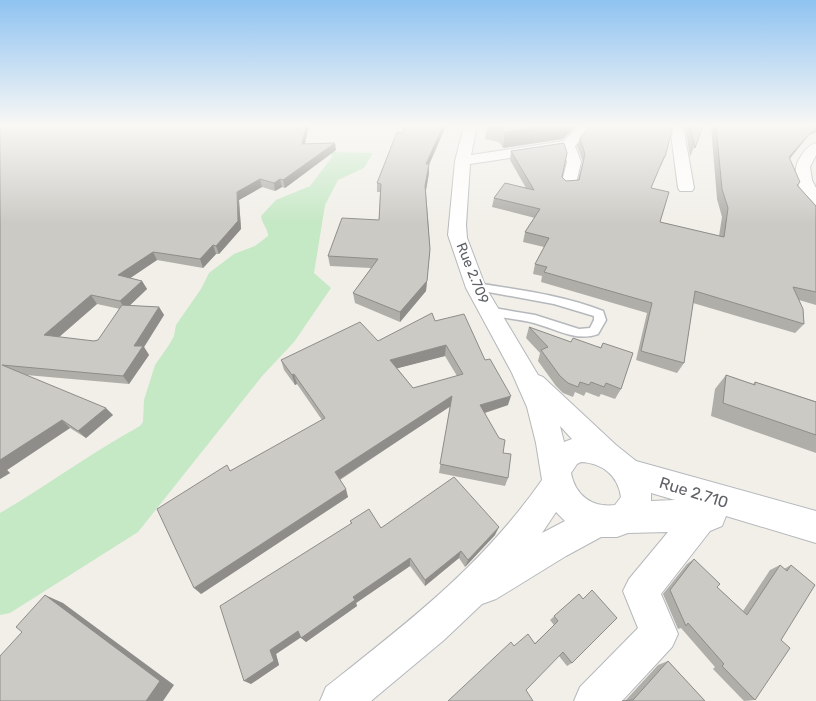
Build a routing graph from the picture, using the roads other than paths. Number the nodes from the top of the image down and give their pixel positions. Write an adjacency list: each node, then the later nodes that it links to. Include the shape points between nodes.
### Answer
1 (479, 159): 5 (street)
2 (573, 159): 6 (street)
3 (681, 159): 7 (street)
4 (806, 159): 8 (street, via 802,167 804,184)
5 (462, 161): 9 (street, Rue 2.709, via 457,234)
6 (569, 185)
7 (686, 188)
8 (816, 201)
9 (476, 288): 10 (street, Rue 2.709); 10 (lane, via 569,305 599,314 600,320 594,331 579,333 536,320)
10 (488, 311): 11 (street, Rue 2.709)
11 (529, 379): 12 (street, Rue 2.709); 13 (street, Rue 2.709)
12 (605, 453): 13 (street, via 591,449 567,454); 14 (street)
13 (559, 472): 17 (street, via 563,496 572,508 588,518); 19 (street, via 545,503)
14 (628, 472): 15 (street, Rue 2.710); 17 (street, via 635,485 633,509)
15 (760, 511): 16 (street, Rue 2.710); 18 (street, Rue 2.710)
16 (702, 516): 17 (street, Rue 2.710); 21 (street, via 641,591 659,634)
17 (612, 519): 19 (street, via 544,548)
18 (816, 527)
19 (461, 600): 20 (street)
20 (340, 701)
21 (594, 701)

